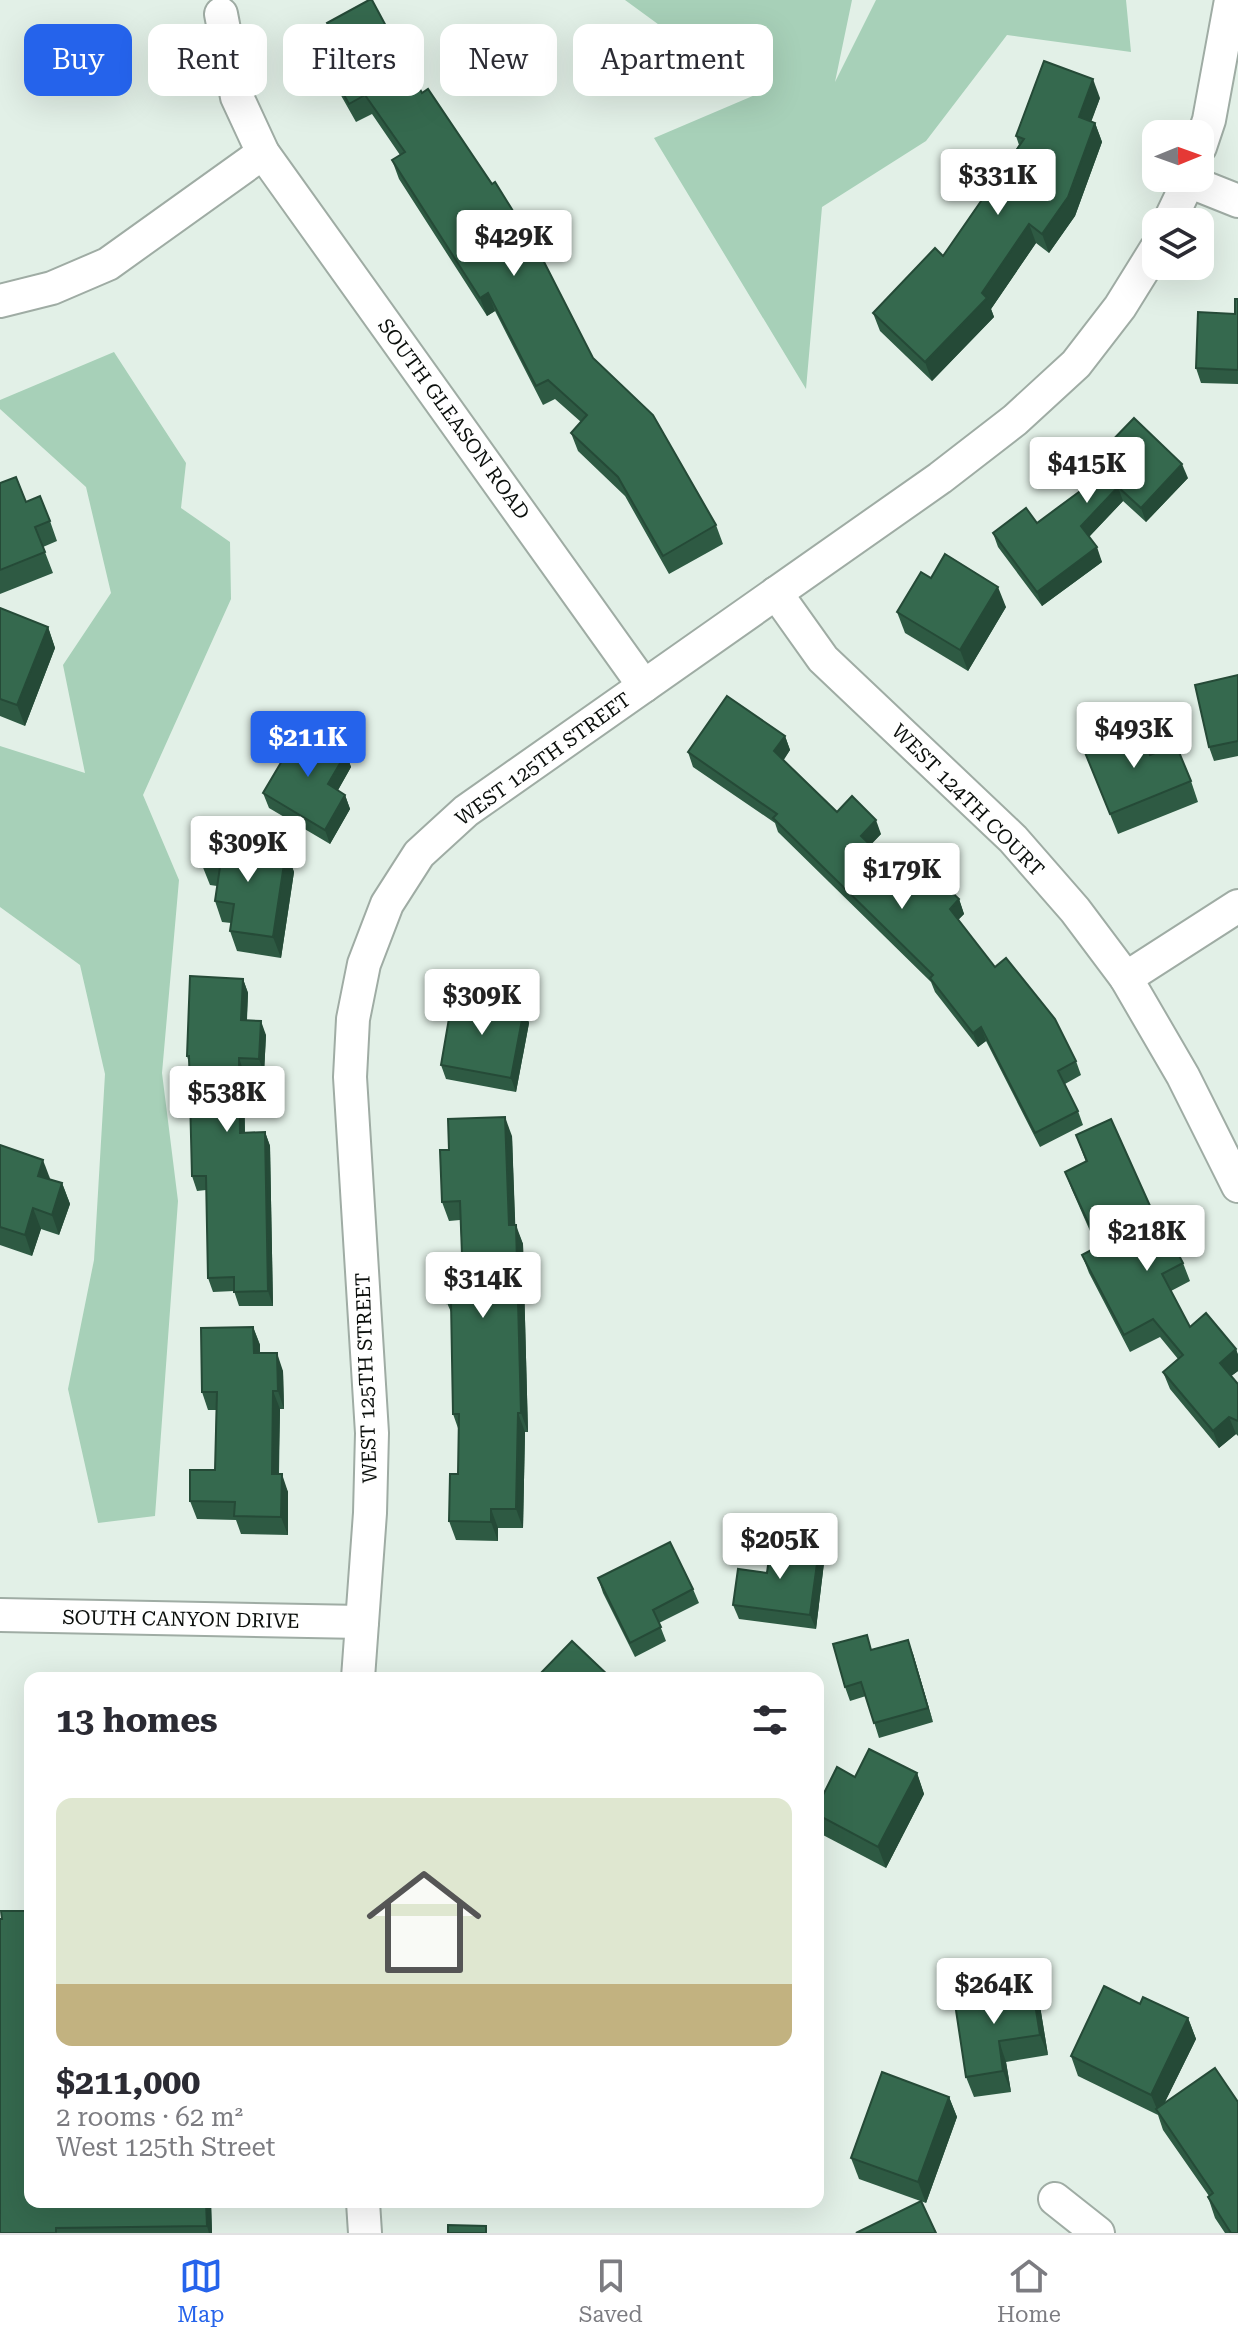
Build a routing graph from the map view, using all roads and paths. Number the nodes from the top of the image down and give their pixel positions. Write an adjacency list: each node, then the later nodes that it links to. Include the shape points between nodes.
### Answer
1 (1231, 0): 3 (street)
2 (221, 14): 4 (street, SOUTH GLEASON ROAD, via 237,97)
3 (1209, 120)
4 (263, 153): 8 (street, via 108,264 52,288); 10 (street, SOUTH GLEASON ROAD)
5 (1214, 191): 6 (street)
6 (1238, 201)
7 (1142, 272): 9 (street, WEST 125TH STREET, via 1076,364 1015,420)
8 (0, 301)
9 (776, 593): 10 (street, WEST 125TH STREET); 12 (street, WEST 124TH COURT, via 823,659 1013,839)
10 (644, 686): 15 (street, WEST 125TH STREET, via 466,811 419,854 387,904 364,964 353,1019 350,1077 372,1433)
11 (1238, 906): 12 (street)
12 (1126, 978): 13 (street, WEST 124TH COURT)
13 (1238, 1186)
14 (0, 1615): 15 (street, SOUTH CANYON DRIVE)
15 (362, 1622): 16 (street, WEST 125TH STREET)
16 (358, 1672)
17 (1055, 2199): 20 (street)
18 (363, 2208): 19 (street)
19 (365, 2233)
20 (1098, 2233)

